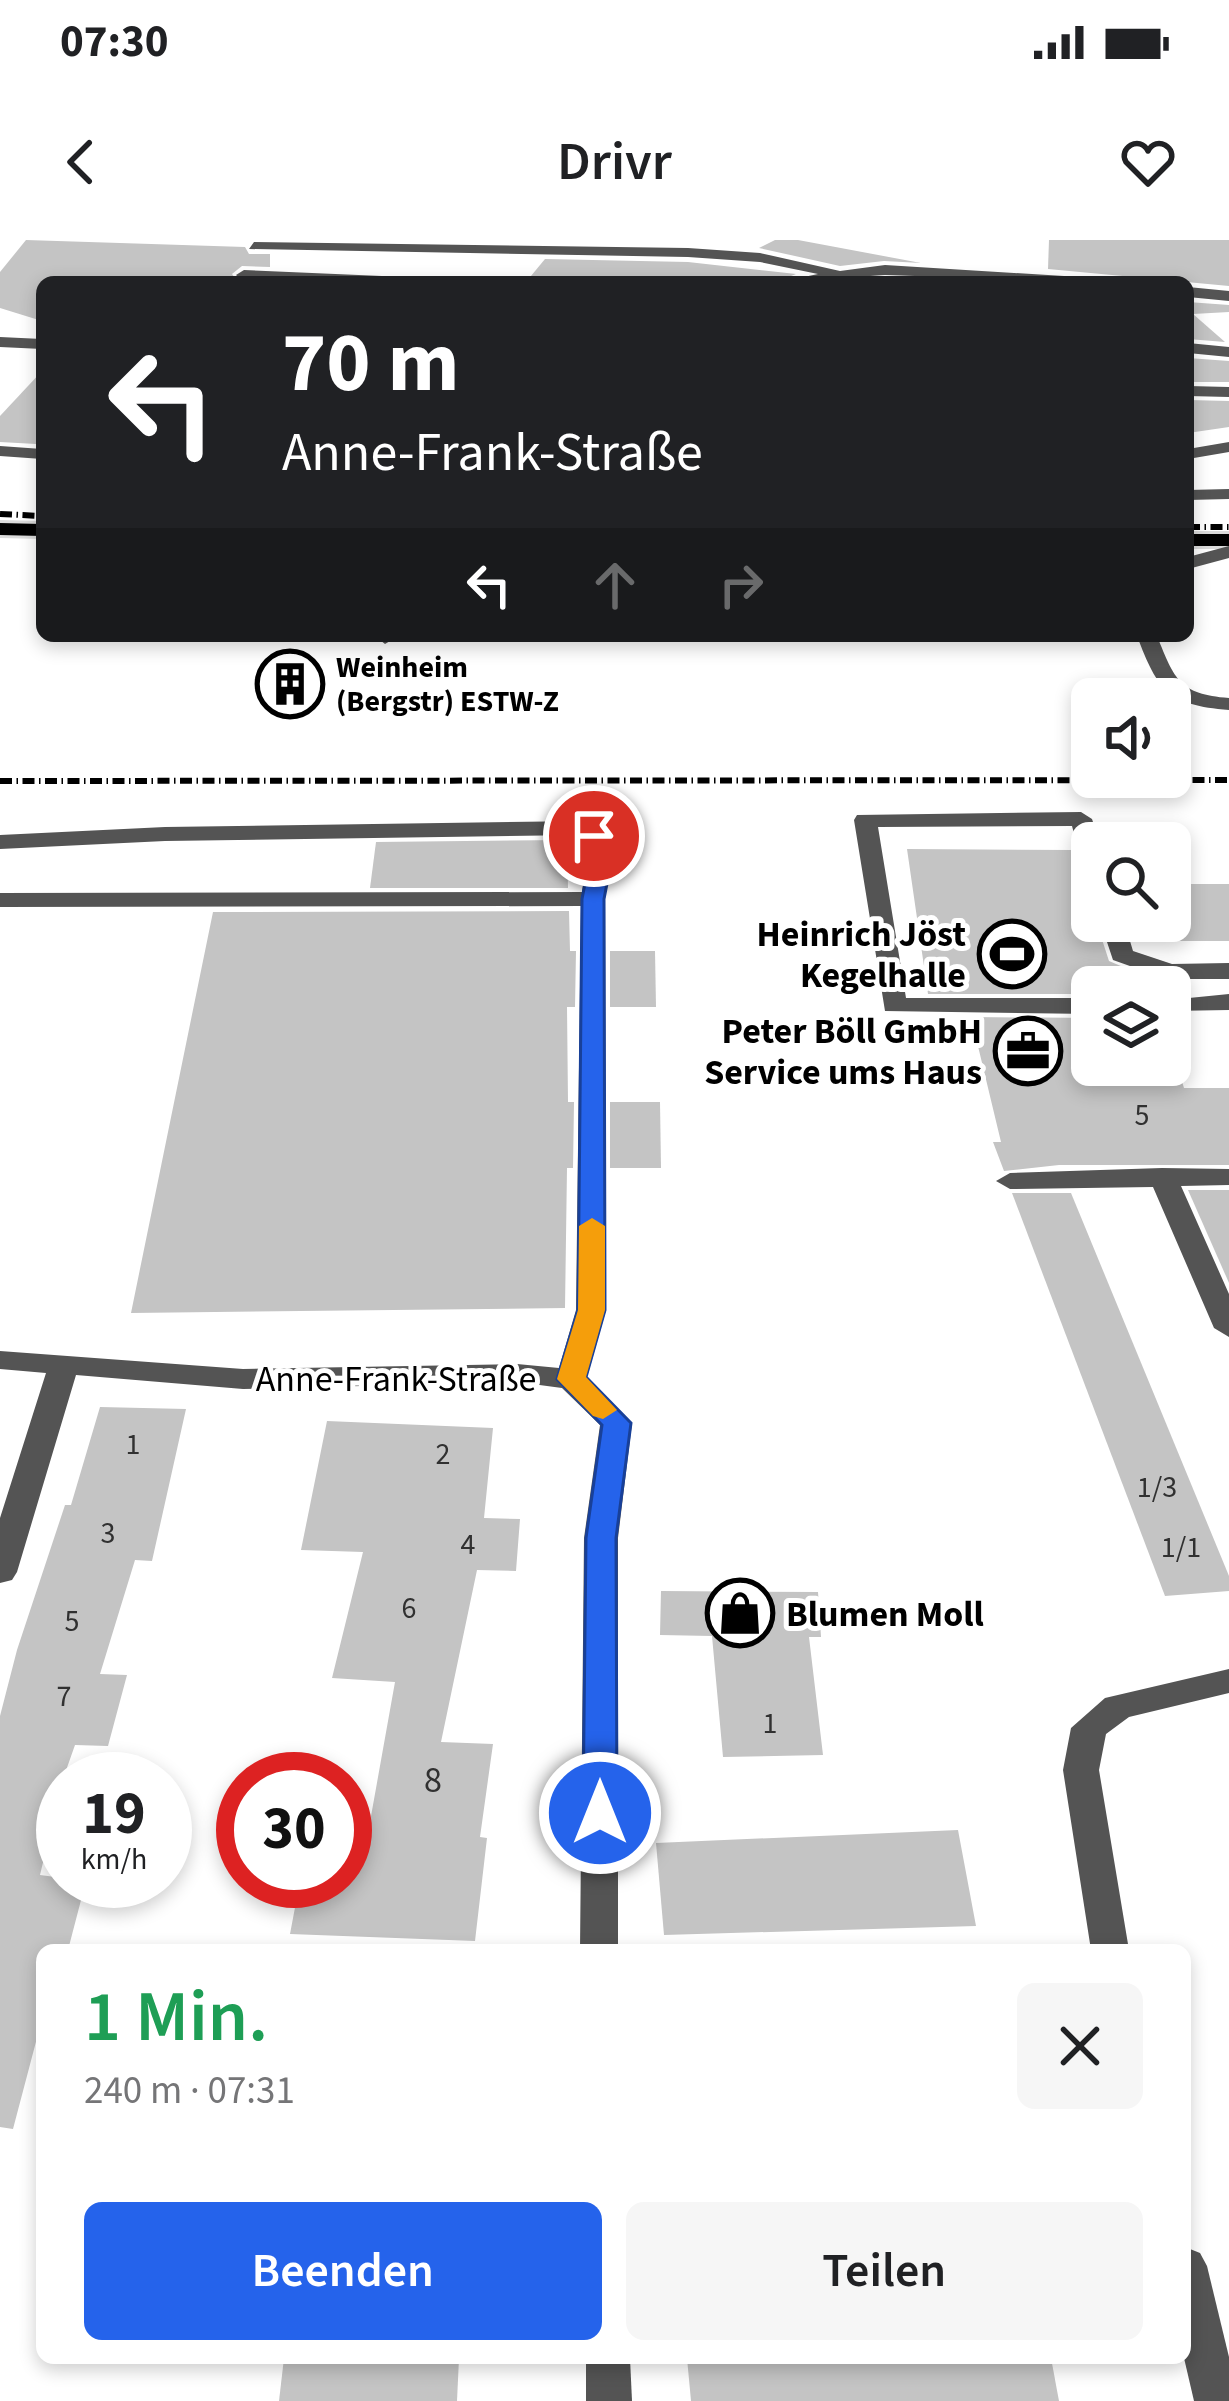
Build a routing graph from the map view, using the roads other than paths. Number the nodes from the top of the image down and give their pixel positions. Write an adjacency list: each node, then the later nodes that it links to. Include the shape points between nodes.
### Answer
1 (254, 245): 2 (street, via 711,250)
2 (834, 273): 5 (street); 6 (street)
3 (244, 274): 4 (street)
4 (284, 276)
5 (819, 276)
6 (1000, 276)
7 (1194, 293): 8 (street)
8 (1229, 296)
9 (0, 342): 10 (street)
10 (36, 344)
11 (1194, 349): 12 (street)
12 (1229, 352)
13 (1194, 391): 14 (street)
14 (1229, 392)
15 (1229, 447): 17 (street)
16 (0, 452): 18 (street)
17 (1194, 453)
18 (36, 454)
19 (1229, 494): 20 (street)
20 (1194, 495)
21 (0, 529): 22 (main road)
22 (36, 530)
23 (1194, 540): 24 (main road)
24 (1229, 540)
25 (1229, 552): 26 (street)
26 (1194, 561)
27 (1149, 642): 28 (street, via 1167,687 1190,702)
28 (1229, 704)
29 (1082, 822): 39 (street, via 865,820 894,1006)
30 (0, 842): 31 (street, via 584,828 601,858)
31 (593, 899): 32 (street); 46 (street, via 591,1310)
32 (0, 900)
33 (1118, 942): 34 (street, via 1122,956)
34 (1151, 966)
35 (1229, 971): 36 (street)
36 (1191, 972)
37 (1229, 1002): 38 (street)
38 (1191, 1005)
39 (1071, 1006)
40 (1162, 1176): 41 (street); 42 (street); 43 (street)
41 (1229, 1177)
42 (1010, 1181)
43 (1229, 1328)
44 (0, 1360): 45 (street, Anne-Frank-Straße)
45 (63, 1366): 46 (street, Anne-Frank-Straße, via 243,1379); 47 (street)
46 (571, 1379): 49 (street, Anne-Frank-Straße, via 616,1423 601,1538)
47 (0, 1572)
48 (1229, 1681): 50 (street, via 1118,1707 1089,1728 1081,1770)
49 (599, 1944)
50 (1109, 1944)
51 (1191, 2291): 54 (street)
52 (608, 2364): 53 (street)
53 (609, 2401)
54 (1217, 2401)

